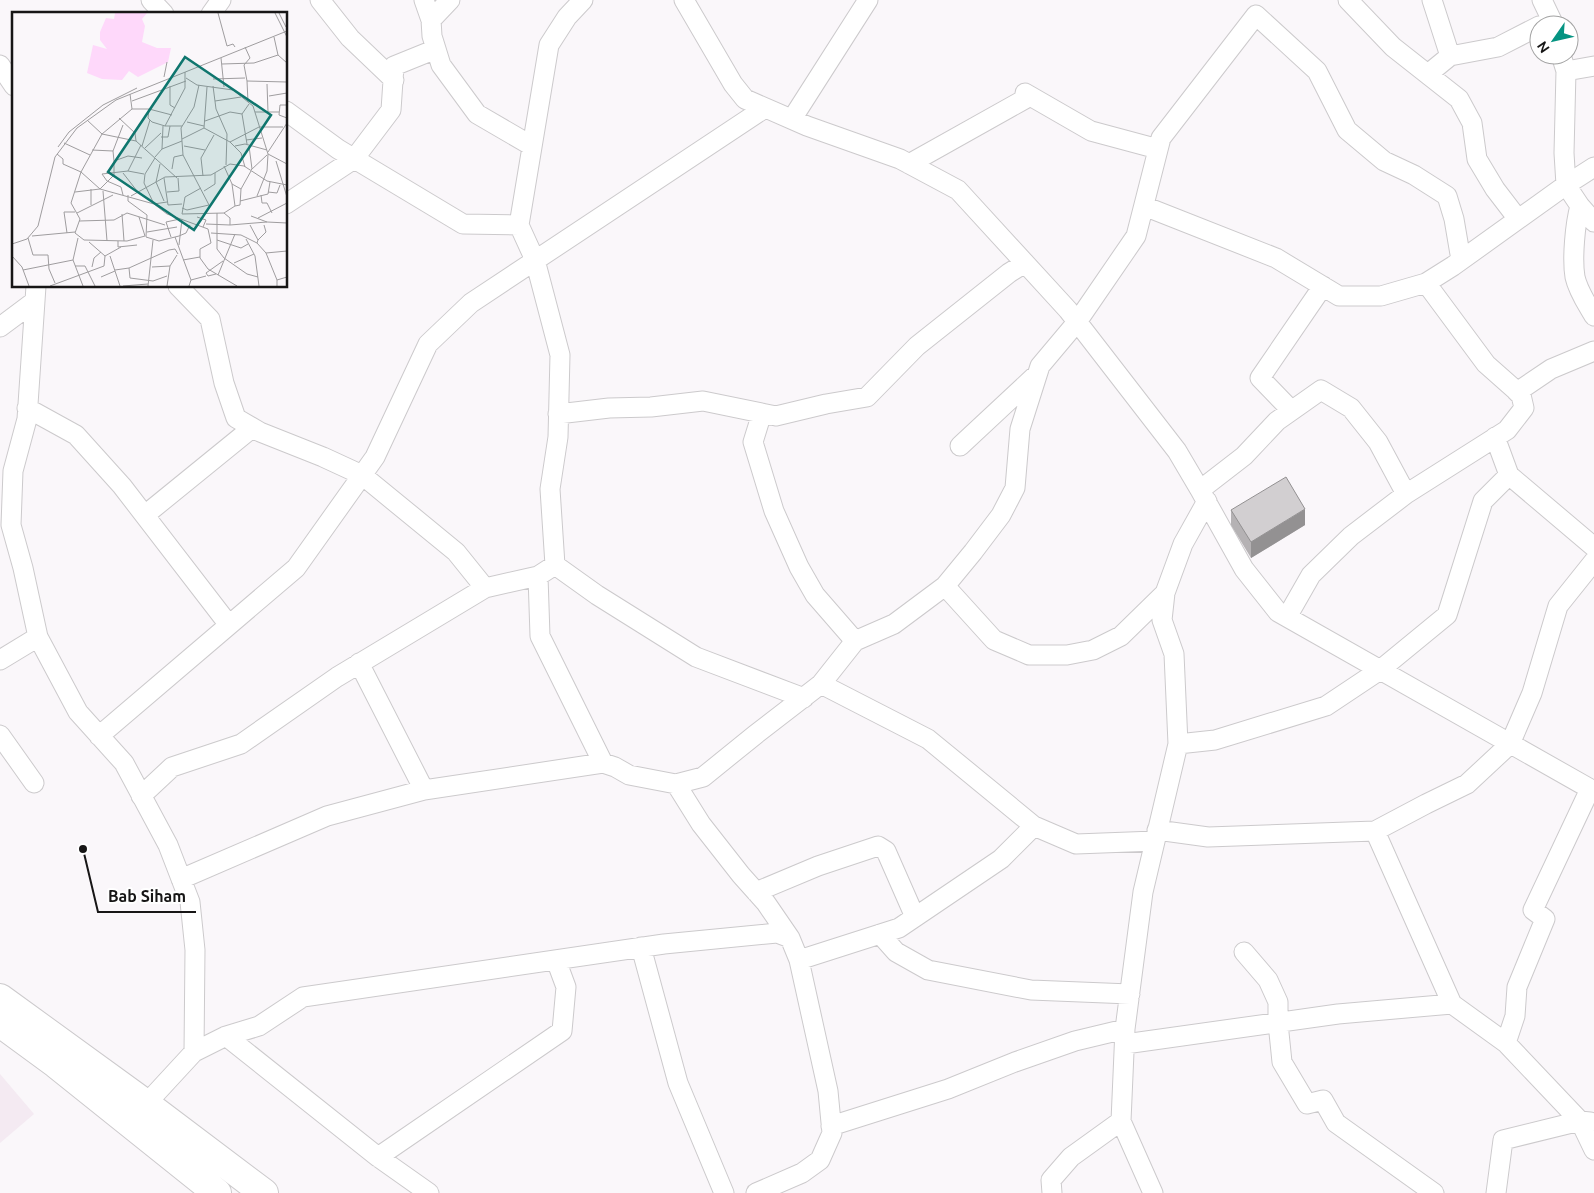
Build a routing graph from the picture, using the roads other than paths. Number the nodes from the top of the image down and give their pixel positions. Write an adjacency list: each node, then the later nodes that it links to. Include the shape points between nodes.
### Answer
1 (151, 0): 12 (street)
2 (221, 0): 13 (street)
3 (320, 0): 24 (street, via 350,38)
4 (424, 0): 15 (street)
5 (450, 0): 15 (street)
6 (584, 0): 29 (street, via 567,17 549,45)
7 (684, 0): 26 (street, via 733,84 745,99)
8 (868, 0): 28 (street)
9 (1348, 0): 23 (street, via 1393,47)
10 (1432, 0): 18 (street)
11 (1542, 0): 14 (street)
12 (162, 12)
13 (212, 12)
14 (1545, 15)
15 (431, 20): 17 (street)
16 (1529, 32): 18 (street, via 1498,47)
17 (436, 50): 24 (street, via 394,66); 29 (street, via 442,65 477,114)
18 (1450, 56): 23 (street)
19 (1579, 64): 22 (street)
20 (0, 65): 25 (street)
21 (1564, 65): 34 (street)
22 (1594, 66)
23 (1428, 74): 38 (street, via 1459,99 1472,123 1477,159)
24 (394, 80): 31 (street, via 391,110)
25 (12, 83)
26 (765, 108): 28 (street); 41 (street)
27 (288, 112): 31 (street)
28 (792, 119): 32 (street)
29 (532, 146): 40 (street)
30 (1158, 149): 32 (street, via 1091,131 1025,93 1025,99); 36 (street); 42 (street, via 1161,138 1256,15 1317,71 1347,130 1384,161 1447,196)
31 (354, 159): 35 (street); 40 (street, via 463,224)
32 (909, 164): 43 (street, via 958,190)
33 (1594, 167): 34 (street)
34 (1566, 185): 37 (street); 38 (street)
35 (288, 203)
36 (1144, 206): 45 (street, via 1276,258); 49 (street, via 1136,236)
37 (1580, 206): 39 (street); 48 (street, via 1576,219 1575,276)
38 (1518, 219): 42 (street)
39 (1594, 222)
40 (519, 225): 41 (street)
41 (535, 260): 57 (street, via 560,355); 61 (street, via 471,303 428,344 375,457)
42 (1461, 260): 44 (street)
43 (1025, 263): 49 (street); 56 (street, via 918,346 867,397 776,416)
44 (1426, 283): 45 (street, via 1381,296 1340,296); 53 (street, via 1486,364)
45 (1323, 286): 55 (street, via 1260,378)
46 (180, 288): 58 (street, via 210,319 224,383 236,418)
47 (35, 294): 50 (street); 54 (street)
48 (1594, 316)
49 (1076, 322): 52 (street); 64 (street, via 1176,451)
50 (0, 327)
51 (1594, 351): 53 (street, via 1551,369)
52 (1037, 374): 60 (street); 70 (street, via 1020,429 1015,488 1001,515)
53 (1518, 392): 59 (street, via 1524,408 1507,430)
54 (27, 408): 65 (street, via 76,435); 75 (street, via 14,470 11,525)
55 (1291, 410): 63 (street, via 1321,390 1351,408 1378,442); 64 (street)
56 (762, 413): 57 (street, via 703,400); 76 (street, via 753,442 774,511 815,595)
57 (558, 414): 68 (street, via 550,489)
58 (252, 428): 61 (street); 65 (street)
59 (1495, 437): 62 (street); 63 (street)
60 (960, 446)
61 (362, 475): 71 (street, via 456,552); 74 (street, via 296,568)
62 (1509, 475): 66 (street); 79 (street, via 1483,501 1447,615)
63 (1406, 494): 73 (street, via 1351,536 1311,576)
64 (1204, 496): 72 (street); 73 (street, via 1244,569)
65 (145, 515): 74 (street)
66 (1594, 547)
67 (1594, 561): 85 (street, via 1558,606 1532,693)
68 (555, 565): 69 (street); 81 (street, via 696,657)
69 (538, 576): 71 (street); 86 (street, via 540,636)
70 (945, 586): 72 (street, via 994,640 1029,655 1067,655 1093,650 1121,636); 76 (street, via 894,624)
71 (485, 588): 78 (street)
72 (1166, 592): 84 (street, via 1162,620 1174,654)
73 (1286, 618): 79 (street)
74 (229, 625): 83 (street)
75 (38, 637): 77 (street); 83 (street, via 78,712)
76 (856, 640): 80 (street)
77 (0, 660)
78 (359, 663): 89 (street); 91 (street, via 241,744 172,767)
79 (1380, 670): 84 (street, via 1326,706 1215,740); 85 (street)
80 (821, 684): 81 (street); 92 (street, via 928,739)
81 (804, 698): 88 (street, via 703,777)
82 (0, 735): 87 (street)
83 (99, 736): 91 (street, via 124,764)
84 (1178, 744): 94 (street)
85 (1510, 744): 90 (street); 93 (street, via 1467,784)
86 (603, 763): 88 (street, via 629,775); 89 (street)
87 (34, 783)
88 (676, 784): 96 (street, via 701,824)
89 (424, 790): 95 (street, via 327,816)
90 (1592, 790): 111 (street, via 1533,910 1545,919 1517,987 1515,1016)
91 (141, 796): 95 (street, via 168,845)
92 (1034, 826): 94 (street, via 1076,844); 97 (street, via 1002,859)
93 (1375, 831): 94 (street); 106 (street)
94 (1156, 835): 104 (street, via 1142,892)
95 (181, 879): 112 (street, via 190,902 195,950)
96 (756, 892): 97 (street, via 878,846 886,851); 99 (street)
97 (915, 917): 98 (street)
98 (880, 934): 103 (street); 104 (street, via 896,952 928,970 1031,990)
99 (790, 938): 100 (street, via 778,933); 103 (street)
100 (641, 947): 102 (street); 122 (street, via 678,1083)
101 (1244, 952): 108 (street, via 1268,980 1278,1002)
102 (556, 960): 109 (street, via 303,997 259,1026); 118 (street, via 566,988 562,1031)
103 (799, 960): 116 (street, via 828,1091)
104 (1130, 994): 110 (street)
105 (0, 998): 113 (main road)
106 (1452, 1004): 108 (street); 111 (street)
107 (0, 1023): 119 (main road)
108 (1278, 1023): 110 (street); 126 (street, via 1282,1062 1307,1104 1323,1100 1336,1123)
109 (226, 1036): 112 (street); 118 (street)
110 (1125, 1036): 114 (street); 116 (street, via 1075,1041 948,1089)
111 (1506, 1043): 115 (street)
112 (194, 1052): 113 (street)
113 (146, 1104): 120 (main road)
114 (1121, 1121): 124 (street, via 1071,1157 1051,1180); 125 (street)
115 (1587, 1122): 117 (street); 127 (street, via 1502,1140)
116 (832, 1126): 123 (street, via 820,1160 802,1173)
117 (1594, 1150)
118 (378, 1157): 121 (street)
119 (217, 1193)
120 (264, 1193)
121 (429, 1193)
122 (724, 1193)
123 (756, 1193)
124 (1052, 1193)
125 (1153, 1193)
126 (1434, 1193)
127 (1496, 1193)

